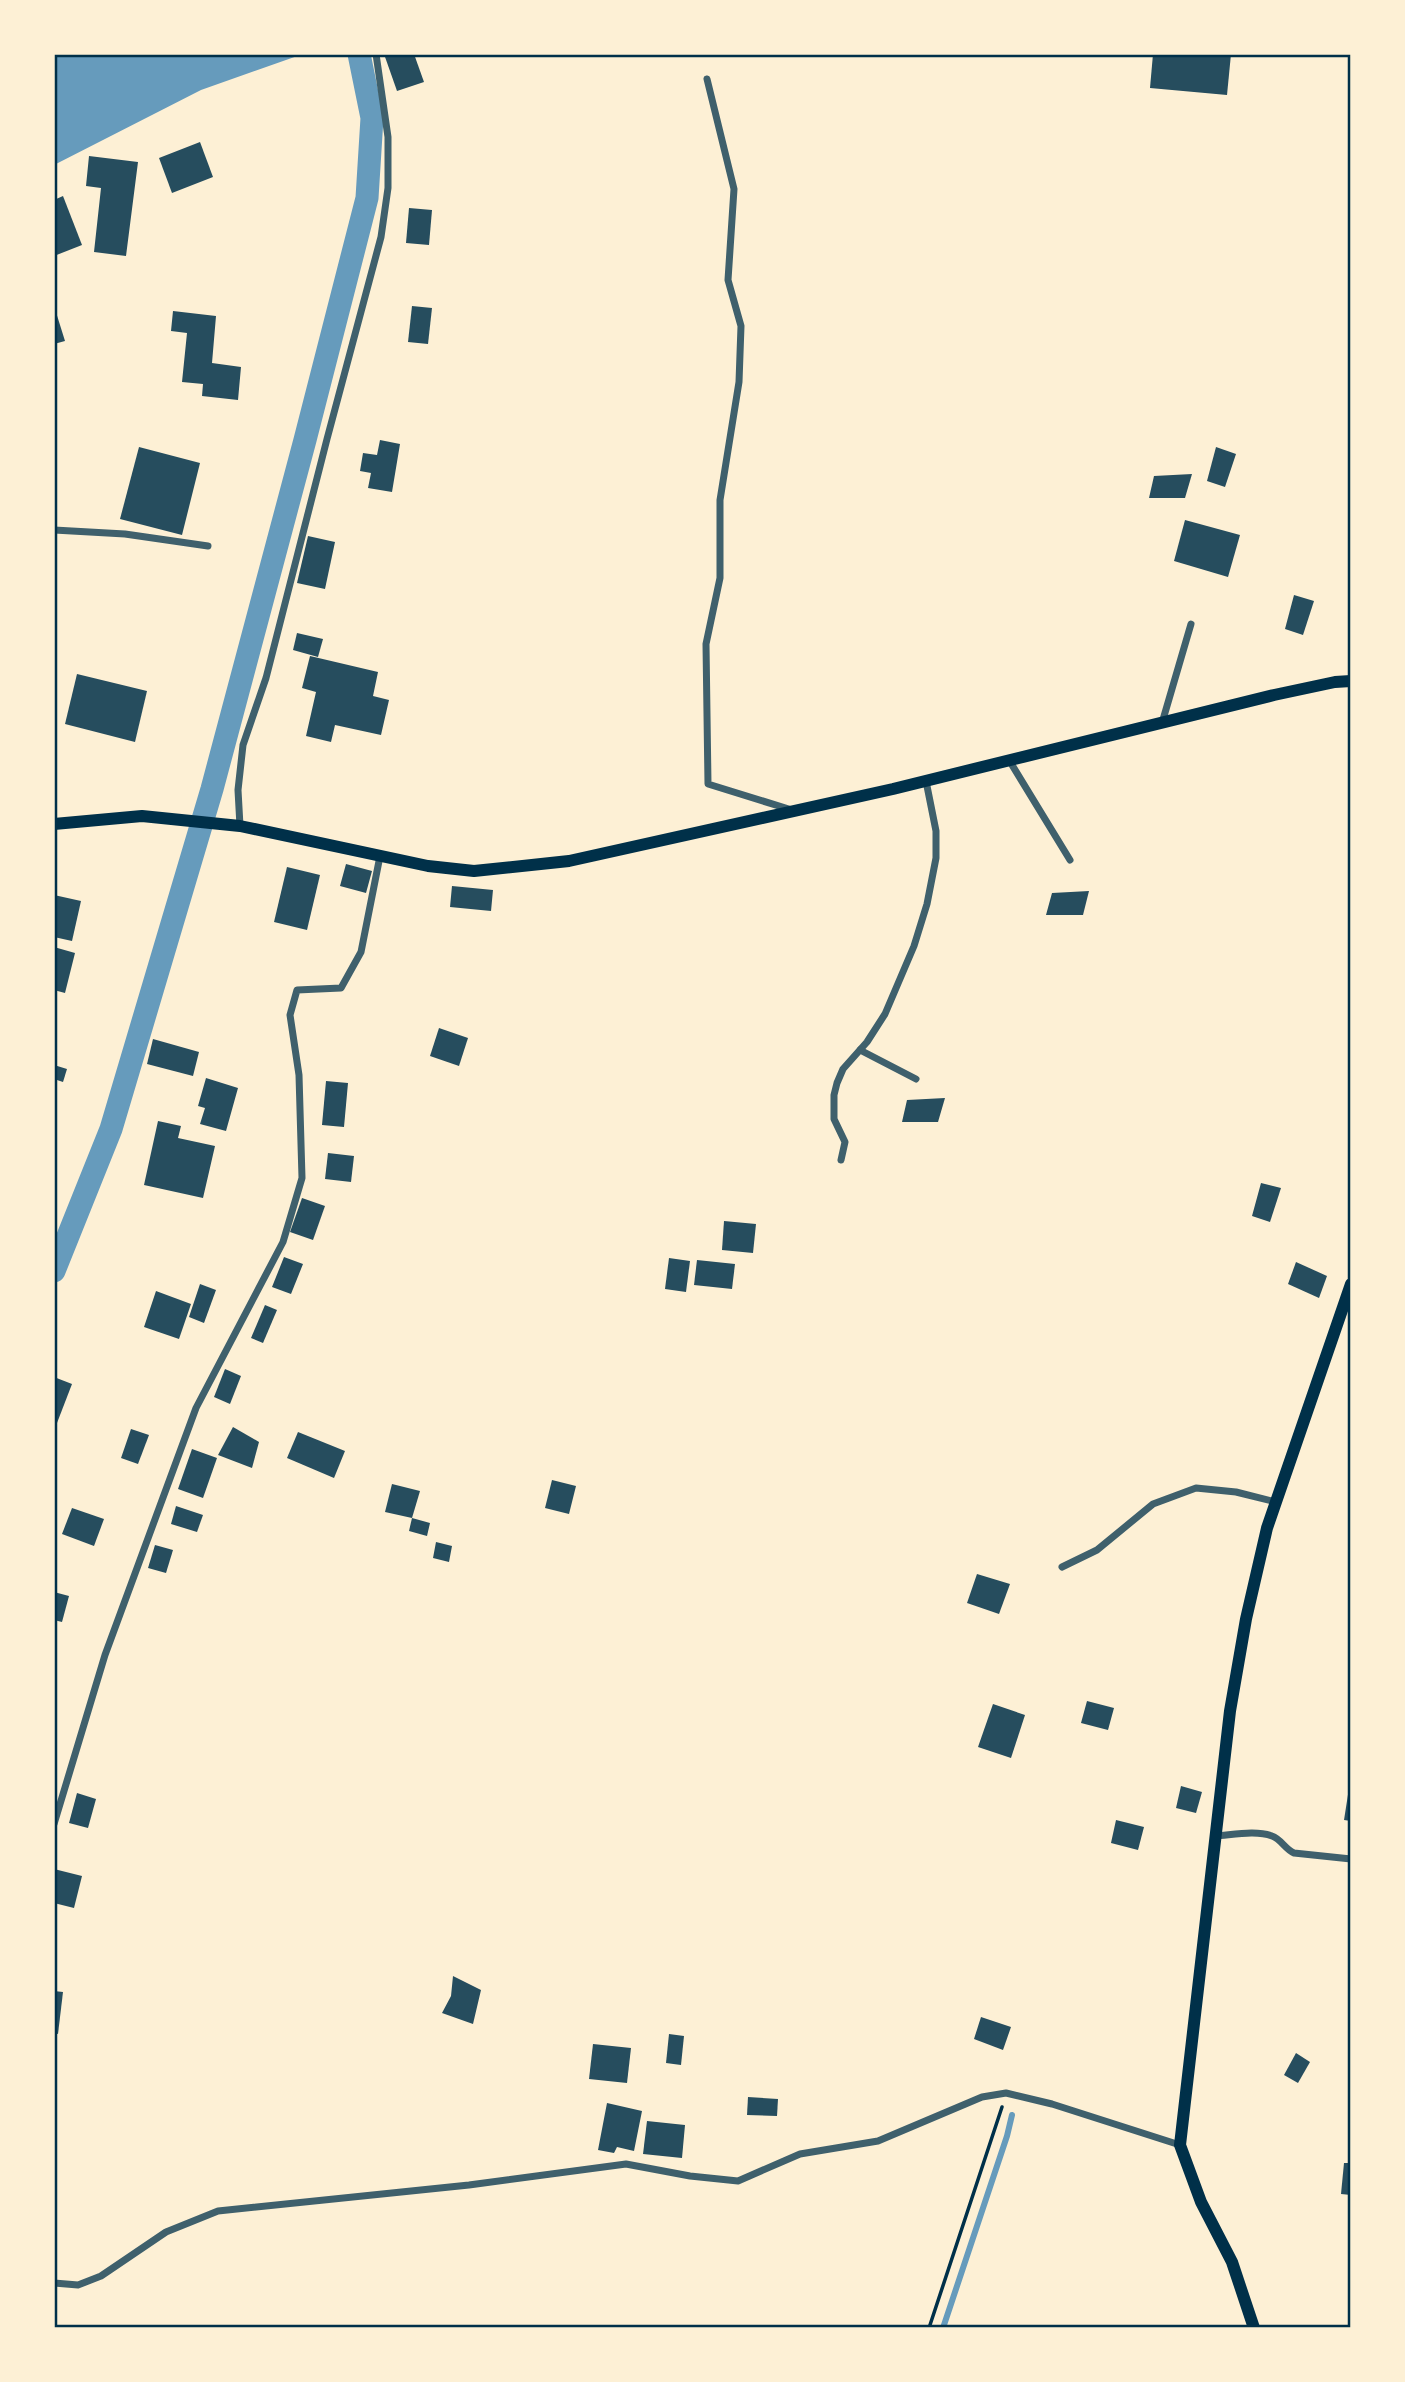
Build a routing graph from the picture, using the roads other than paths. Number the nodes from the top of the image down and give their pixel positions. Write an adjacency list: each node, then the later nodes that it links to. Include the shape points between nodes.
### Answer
1 (376, 54): 12 (street, via 388,137 388,188 381,237 267,678 243,745)
2 (707, 79): 10 (street, via 734,189 728,280 741,326 739,382 720,500 720,578 706,644 708,784)
3 (54, 530): 4 (street)
4 (208, 546)
5 (1191, 624): 7 (street)
6 (1351, 681): 7 (main road)
7 (1161, 723): 8 (main road)
8 (1009, 760): 9 (main road); 14 (street)
9 (926, 781): 10 (main road); 15 (street, via 936,831 927,904 885,1014)
10 (795, 811): 13 (main road, via 569,861 474,871)
11 (54, 824): 12 (main road, via 142,816)
12 (240, 826): 13 (main road)
13 (380, 856): 21 (street, via 361,952 341,988 297,990 290,1015 299,1075 302,1178 283,1242 196,1408 105,1655)
14 (1070, 860)
15 (860, 1050): 16 (street); 17 (street, via 843,1069 834,1096 834,1119 845,1142)
16 (916, 1079)
17 (841, 1160)
18 (1351, 1284): 19 (main road)
19 (1276, 1502): 20 (street, via 1196,1488 1153,1504 1097,1550); 22 (main road, via 1246,1619)
20 (1062, 1567)
21 (54, 1824)
22 (1215, 1836): 23 (street, via 1264,1834 1274,1836 1294,1853); 24 (main road)
23 (1351, 1859)
24 (1180, 2145): 25 (street, via 1006,2093 982,2097 878,2141 800,2154 738,2181 626,2164 218,2211 166,2232 101,2276 78,2285); 26 (main road, via 1200,2202 1232,2262)
25 (54, 2283)
26 (1254, 2328)

